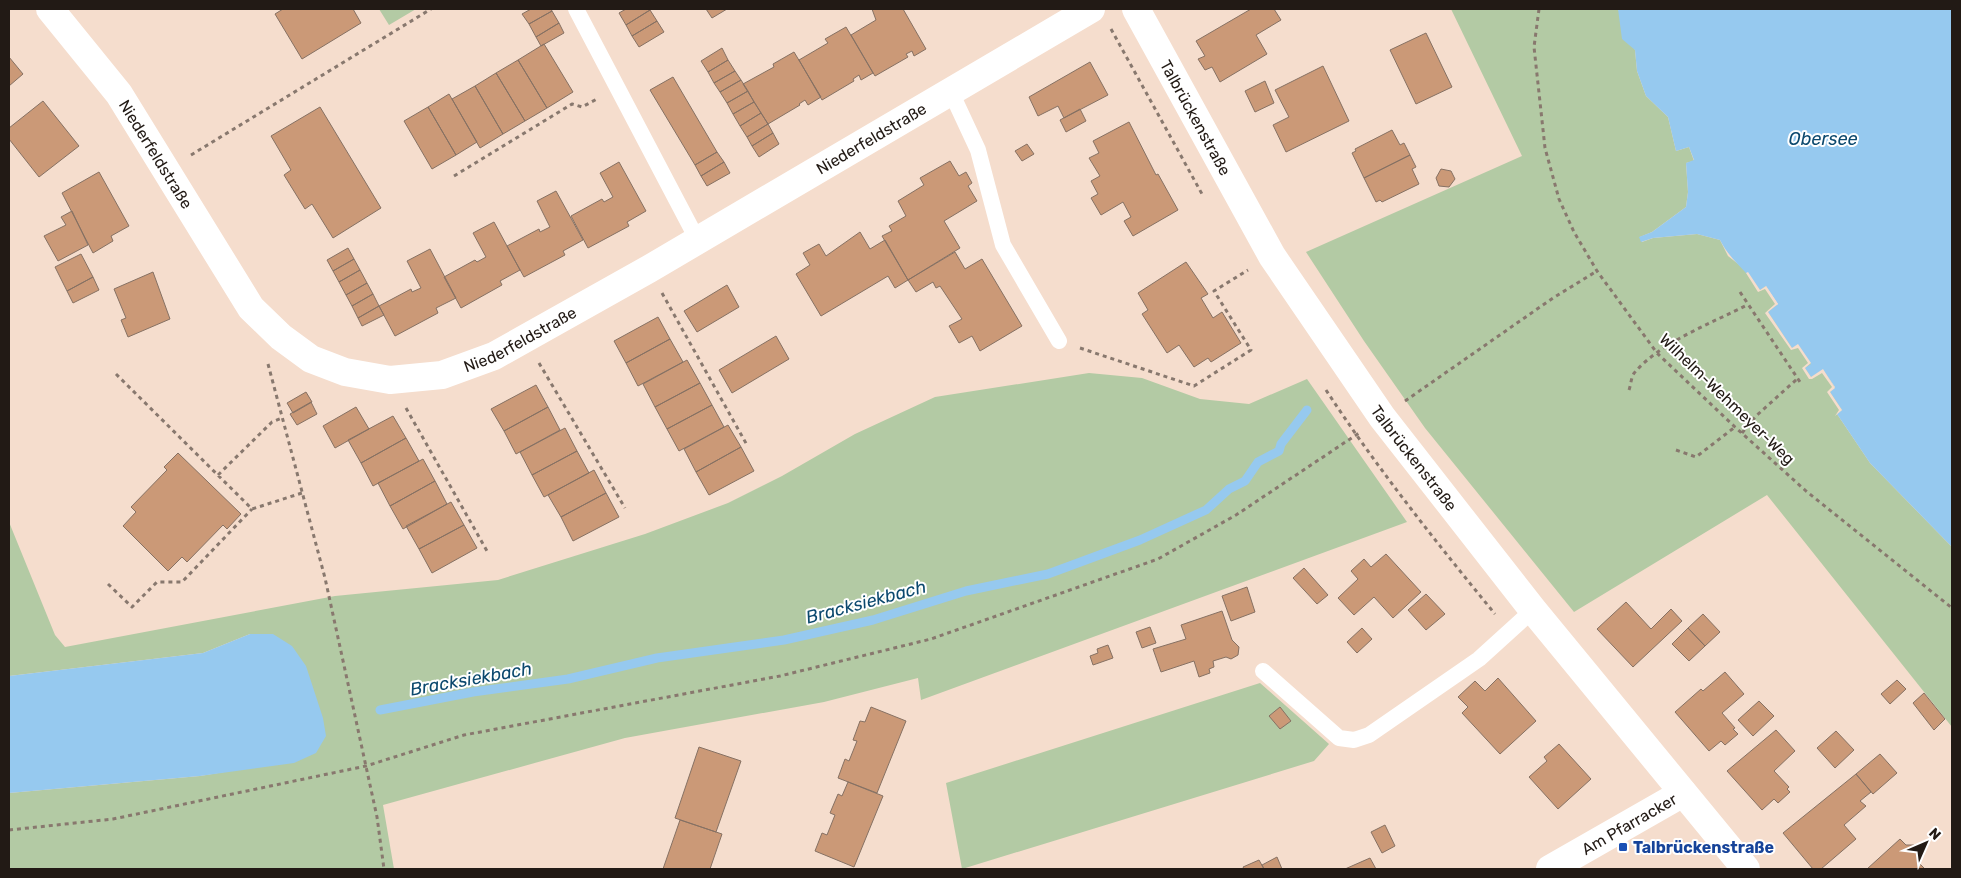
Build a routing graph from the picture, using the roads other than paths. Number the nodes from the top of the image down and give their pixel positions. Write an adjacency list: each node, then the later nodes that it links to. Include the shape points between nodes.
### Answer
1 (50, 9): 6 (street, Niederfeldstraße, via 119,94 251,308 281,337 311,358 345,372 390,380 442,374 494,356)
2 (576, 9): 6 (lane)
3 (1091, 9): 5 (street, Niederfeldstraße)
4 (1136, 9): 8 (street, Talbrückenstraße, via 1272,256 1382,417)
5 (951, 92): 6 (street, Niederfeldstraße); 7 (lane, via 978,150 1003,245)
6 (698, 241)
7 (1060, 341)
8 (1533, 610): 9 (lane, via 1479,659 1369,735 1354,740 1339,738); 10 (street, Talbrückenstraße)
9 (1263, 671)
10 (1683, 793): 11 (street, Am Pfarracker); 12 (street, Talbrückenstraße)
11 (1550, 869)
12 (1746, 869)

